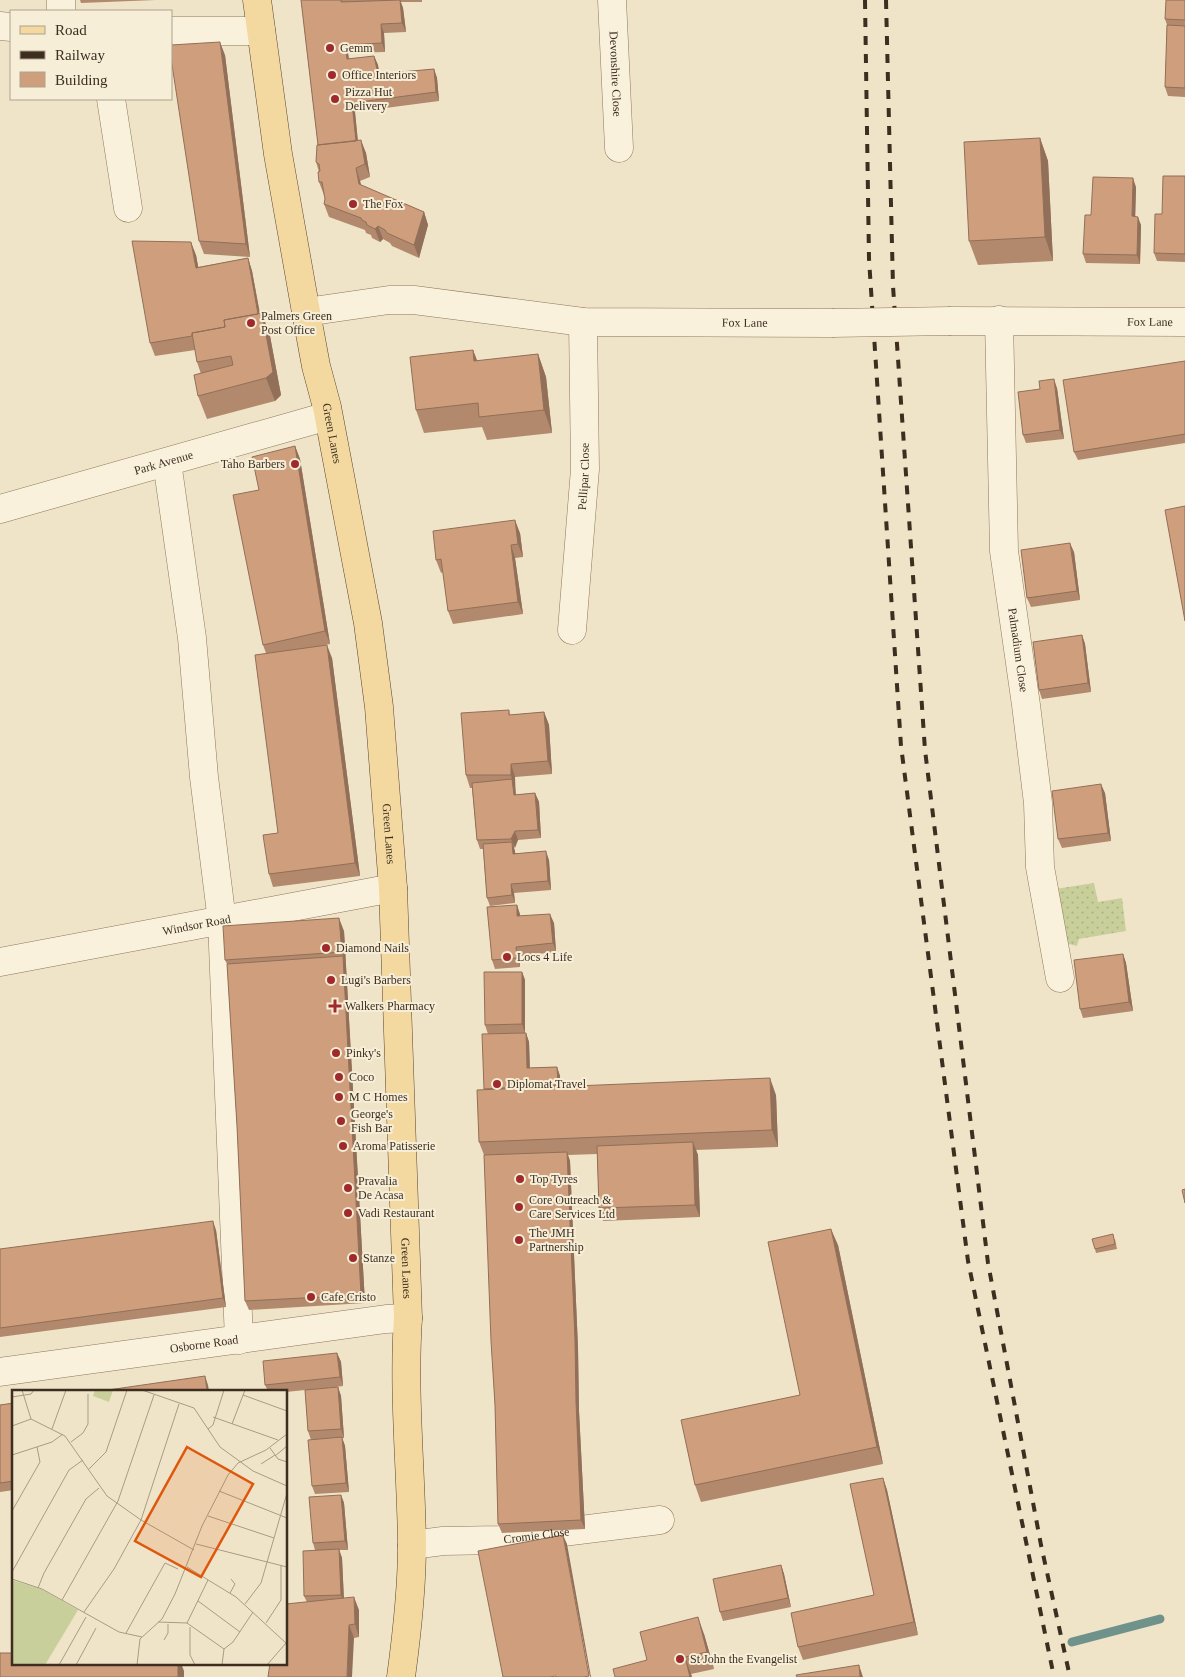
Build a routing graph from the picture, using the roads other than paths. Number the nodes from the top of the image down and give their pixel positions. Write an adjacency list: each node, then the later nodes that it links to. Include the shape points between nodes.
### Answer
1 (257, 0): 4 (main road, Green Lanes)
2 (612, 0): 6 (street, Devonshire Close)
3 (172, 31): 4 (street)
4 (260, 31): 8 (main road, Green Lanes)
5 (111, 100): 7 (street)
6 (620, 148)
7 (128, 208)
8 (306, 312): 10 (street, Fox Lane, via 389,300 414,300); 12 (main road, Green Lanes)
9 (999, 320): 10 (street, Fox Lane, bridge, via 784,324); 11 (street, Fox Lane); 19 (street, Palmadium Close, via 1004,551 1038,803 1040,867)
10 (583, 322): 15 (street, Pellipar Close, via 586,469)
11 (1185, 322)
12 (328, 416): 13 (street, Park Avenue); 16 (main road, Green Lanes, via 379,707)
13 (167, 462): 14 (street, Park Avenue); 17 (street, via 192,638 204,778)
14 (0, 509)
15 (572, 630)
16 (393, 888): 17 (street, Windsor Road); 20 (main road, Green Lanes)
17 (222, 921): 18 (street, Windsor Road); 21 (street)
18 (0, 962)
19 (1060, 978)
20 (408, 1318): 21 (street, Osborne Road); 24 (main road, Green Lanes, via 406,1407)
21 (239, 1340): 22 (street, Osborne Road)
22 (0, 1372)
23 (660, 1520): 24 (street, Cromie Close, via 500,1540)
24 (412, 1545): 25 (main road, Green Lanes)
25 (401, 1677)

